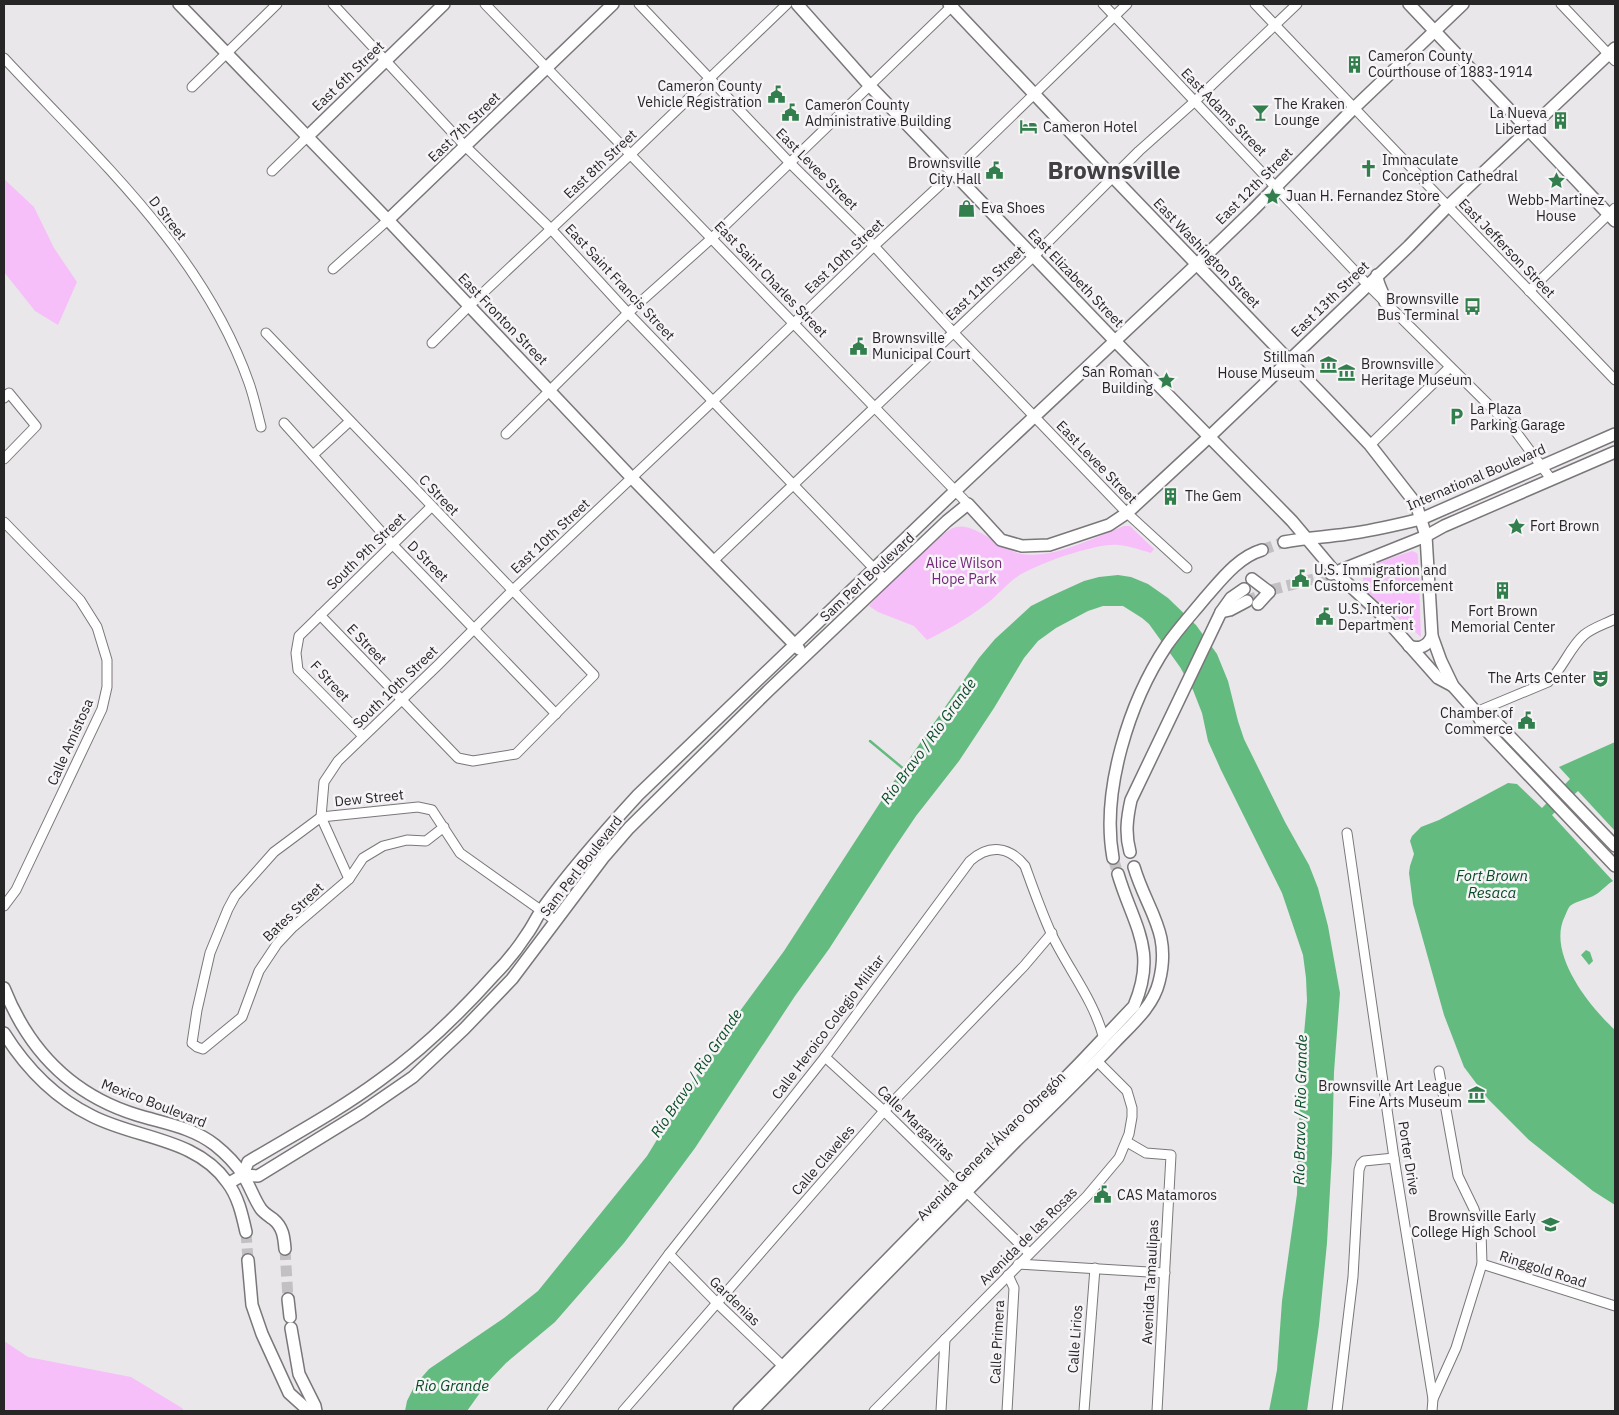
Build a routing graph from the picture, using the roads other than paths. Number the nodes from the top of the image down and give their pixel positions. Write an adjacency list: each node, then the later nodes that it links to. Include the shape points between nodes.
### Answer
1 (179, 4): 21 (main road, East Fronton Street)
2 (277, 4): 21 (street)
3 (333, 4): 24 (street, East Saint Francis Street)
4 (444, 4): 24 (main road, East 6th Street)
5 (485, 4): 25 (street, East Saint Charles Street)
6 (613, 4): 25 (main road, East 7th Street)
7 (639, 4): 26 (street, East Levee Street)
8 (787, 4): 26 (street, East 8th Street)
9 (796, 4): 27 (main road, East Elizabeth Street)
10 (1104, 4): 18 (street, East Adams Street)
11 (1127, 4): 18 (street, East 10th Street)
12 (1255, 4): 19 (street, East Jefferson Street)
13 (1297, 4): 19 (street, East 11th Street)
14 (1409, 4): 20 (main road)
15 (1463, 4): 20 (main road, East 12th Street)
16 (1561, 4): 22 (street)
17 (952, 5): 27 (street); 29 (main road, East Washington Street)
18 (1115, 15): 29 (street, East 10th Street); 30 (street, East Adams Street)
19 (1275, 25): 30 (street, East 11th Street); 31 (street, East Jefferson Street)
20 (1436, 30): 31 (main road, East 12th Street); 32 (main road)
21 (226, 52): 28 (street); 33 (main road, East Fronton Street)
22 (1613, 55): 32 (main road, East 13th Street)
23 (4, 58): 71 (street, D Street, via 121,180 182,257 226,330 250,383)
24 (386, 60): 33 (main road, East 6th Street); 34 (street, East Saint Francis Street)
25 (547, 67): 34 (main road, East 7th Street); 35 (street, East Saint Charles Street)
26 (710, 77): 35 (street, East 8th Street); 36 (street, East Levee Street)
27 (870, 86): 36 (street); 38 (main road, East Elizabeth Street)
28 (192, 87)
29 (1034, 93): 38 (street, East 10th Street); 39 (main road, East Washington Street)
30 (1194, 102): 39 (street, East 11th Street); 40 (street, East Adams Street)
31 (1354, 108): 40 (main road, East 12th Street); 41 (street, East Jefferson Street)
32 (1529, 130): 41 (main road, East 13th Street); 42 (main road)
33 (307, 137): 37 (street, East 6th Street); 43 (main road, East Fronton Street)
34 (465, 146): 43 (main road, East 7th Street); 44 (street, East Saint Francis Street)
35 (631, 154): 44 (street, East 8th Street); 45 (street, East Saint Charles Street)
36 (789, 162): 45 (street); 46 (street, East Levee Street)
37 (272, 171)
38 (953, 173): 46 (street, East 10th Street); 47 (main road, East Elizabeth Street)
39 (1113, 177): 47 (street, East 11th Street); 48 (main road, East Washington Street)
40 (1276, 186): 48 (main road, East 12th Street); 51 (street, East Adams Street)
41 (1448, 206): 50 (main road, East 13th Street); 52 (street, East Jefferson Street)
42 (1613, 214): 52 (street)
43 (388, 220): 49 (street, East 7th Street); 54 (main road, East Fronton Street)
44 (551, 229): 54 (street, East 8th Street); 55 (street, East Saint Francis Street)
45 (712, 238): 55 (street); 56 (street, East Saint Charles Street)
46 (874, 246): 56 (street, East 10th Street); 57 (street, East Levee Street)
47 (1034, 256): 57 (street, East 11th Street); 59 (main road, East Elizabeth Street)
48 (1197, 264): 59 (main road, East 12th Street); 61 (main road, East Washington Street)
49 (333, 269)
50 (1377, 275): 51 (main road, East 13th Street); 53 (main road)
51 (1367, 284): 53 (street, East Adams Street); 61 (main road, East 13th Street)
52 (1529, 291): 63 (street, East Jefferson Street)
53 (1385, 302): 62 (street, East Adams Street)
54 (469, 306): 60 (street, East 8th Street); 64 (main road, East Fronton Street)
55 (628, 314): 64 (street); 66 (street, East Saint Francis Street)
56 (793, 323): 66 (street, East 10th Street); 67 (street, East Saint Charles Street)
57 (953, 332): 67 (street, East 11th Street); 68 (street, East Levee Street)
58 (266, 333): 69 (street, C Street)
59 (1116, 341): 68 (main road, East 12th Street); 74 (main road, East Elizabeth Street)
60 (432, 343)
61 (1290, 360): 74 (main road, East 13th Street); 75 (main road, East Washington Street)
62 (1450, 367): 75 (street); 79 (street, East Adams Street, via 1516,432)
63 (1614, 376)
64 (550, 390): 72 (street); 80 (main road, East Fronton Street)
65 (7, 396): 78 (street, via 36,426)
66 (714, 401): 80 (street, East 10th Street); 82 (street, East Saint Francis Street)
67 (874, 408): 82 (street, East 11th Street); 83 (street, East Saint Charles Street)
68 (1035, 417): 83 (main road, East 12th Street); 86 (street, East Levee Street)
69 (350, 421): 77 (street); 85 (street, C Street)
70 (284, 423): 77 (street, D Street)
71 (261, 427)
72 (506, 434)
73 (1615, 434): 79 (main road, International Boulevard)
74 (1209, 437): 86 (main road, East 13th Street); 90 (main road, East Elizabeth Street)
75 (1370, 445): 87 (main road, East Washington Street, via 1416,504)
76 (1615, 452): 81 (main road)
77 (313, 455): 92 (street, D Street)
78 (4, 459)
79 (1541, 466): 81 (street, East Adams Street); 87 (main road, International Boulevard)
80 (631, 477): 95 (main road, East Fronton Street); 100 (street, East 10th Street)
81 (1551, 479): 89 (main road)
82 (794, 484): 95 (street, East 11th Street); 96 (street, East Saint Francis Street)
83 (955, 491): 84 (street, East Saint Charles Street); 96 (main road, Sam Perl Boulevard)
84 (968, 504): 93 (main road, East Saint Charles Street, via 1002,540 1022,546); 99 (main road, Sam Perl Boulevard)
85 (431, 507): 92 (street, South 9th Street); 100 (street, C Street)
86 (1126, 513): 93 (main road, East 13th Street, via 1109,525); 97 (street, East Levee Street)
87 (1421, 519): 89 (main road, East Washington Street); 90 (main road, International Boulevard, via 1348,534)
88 (4, 522): 124 (street, Calle Amistosa, via 80,600 97,627 107,660 107,687 102,709 16,890)
89 (1426, 536): 98 (main road); 105 (main road, East Washington Street)
90 (1306, 538): 91 (main road, International Boulevard); 98 (main road, East Elizabeth Street)
91 (1284, 542)
92 (393, 545): 102 (street, South 9th Street); 104 (street, D Street)
93 (1049, 545)
94 (1262, 550): 119 (main road, via 1243,559 1180,627 1159,658 1138,701 1127,732 1111,802 1109,823)
95 (713, 560): 106 (main road, East Fronton Street)
96 (874, 568): 99 (street, East Saint Francis Street); 106 (main road, Sam Perl Boulevard)
97 (1187, 568)
98 (1332, 574): 107 (main road, East Elizabeth Street, via 1384,617)
99 (885, 580): 108 (main road, Sam Perl Boulevard)
100 (513, 590): 104 (street, South 10th Street); 112 (street, C Street, via 594,675)
101 (1250, 593): 101 (main road, via 1270,591); 118 (main road, via 1221,612 1131,800 1127,817)
102 (320, 615): 110 (street, E Street); 113 (street, F Street, via 299,636 298,670)
103 (1615, 619): 111 (street, via 1585,634 1548,682)
104 (475, 628): 110 (street, South 10th Street); 112 (street, D Street)
105 (1432, 636): 107 (main road, via 1423,647); 109 (main road, East Washington Street)
106 (794, 645): 108 (main road, East Fronton Street); 125 (main road, Sam Perl Boulevard, via 638,796)
107 (1409, 646): 109 (main road, East Elizabeth Street, via 1438,678)
108 (805, 656): 126 (main road, Sam Perl Boulevard, via 629,828 602,858)
109 (1453, 686): 111 (main road)
110 (402, 699): 112 (street, E Street, via 458,758 473,761 516,754); 113 (street, South 10th Street)
111 (1476, 712): 117 (main road, via 1496,722); 120 (main road, via 1485,729)
112 (556, 714)
113 (363, 736): 114 (street, South 10th Street, via 338,761 324,782)
114 (321, 817): 115 (street, Dew Street, via 418,807 432,810); 123 (street); 133 (street, Dew Street, via 274,852 235,896 210,953)
115 (444, 827): 123 (street, Bates Street, via 426,842 407,840 383,846 363,858); 125 (street, Dew Street, via 460,853)
116 (1347, 832): 140 (street, Porter Drive)
117 (1615, 846)
118 (1130, 852)
119 (1113, 858)
120 (1615, 866)
121 (1134, 867): 135 (main road, Avenida General Álvaro Obregón, via 1161,934 1161,972 1146,1009)
122 (1118, 874): 132 (main road, Avenida General Álvaro Obregón, via 1140,929 1145,963 1134,1006)
123 (349, 879): 133 (street, Bates Street, via 277,944 259,971 242,1018 203,1049)
124 (4, 906)
125 (542, 909): 126 (street, Dew Street); 129 (main road, Sam Perl Boulevard, via 528,934 506,961)
126 (556, 921): 131 (main road, Sam Perl Boulevard, via 512,979)
127 (1052, 933): 132 (street, Calle Heroico Colegio Militar, via 1092,1005); 134 (street, Calle Heroico Colegio Militar, via 1025,866 1017,857 1006,850 991,849 979,853); 138 (street, Calle Claveles)
128 (4, 988): 141 (main road, Mexico Boulevard, via 31,1040 62,1075 106,1104 200,1135 229,1157)
129 (447, 1024): 131 (main road); 141 (main road, Sam Perl Boulevard, via 380,1080 327,1116 248,1162)
130 (4, 1034): 142 (main road, via 28,1067 52,1090 80,1109 116,1126 176,1144 199,1155)
131 (456, 1037): 141 (main road, Sam Perl Boulevard, via 413,1076 362,1112 258,1176)
132 (1104, 1039): 137 (main road, Avenida General Álvaro Obregón)
133 (192, 1043)
134 (825, 1057): 138 (street, Calle Margaritas); 147 (street, Calle Heroico Colegio Militar)
135 (1097, 1062): 137 (main road, Avenida General Álvaro Obregón); 139 (street, Avenida de las Rosas, via 1130,1097 1132,1117)
136 (1440, 1070): 150 (street, Ringgold Road, via 1458,1176 1474,1209 1480,1231)
137 (1047, 1104): 143 (main road, Avenida General Álvaro Obregón)
138 (884, 1111): 143 (street, Calle Margaritas); 155 (street, Calle Claveles)
139 (1127, 1142): 146 (street, Avenida de las Rosas, via 1104,1177); 152 (street, Avenida Tamaulipas, via 1146,1152 1171,1155)
140 (1394, 1158): 159 (street, Porter Drive); 171 (street, via 1364,1161 1359,1170 1353,1277)
141 (243, 1175): 142 (main road, Sam Perl Boulevard); 145 (main road, Mexico Boulevard, via 261,1209 278,1224 284,1236)
142 (229, 1184): 144 (main road, via 241,1209)
143 (963, 1188): 146 (street, Calle Margaritas); 158 (main road, Avenida General Álvaro Obregón)
144 (246, 1232)
145 (285, 1250)
146 (1028, 1253): 149 (street, Avenida de las Rosas)
147 (669, 1254): 155 (street, Gardenias); 163 (street, Calle Heroico Colegio Militar)
148 (248, 1260): 161 (main road, via 252,1305 262,1334 289,1393)
149 (1018, 1264): 151 (street); 153 (street, Avenida de las Rosas)
150 (1482, 1264): 156 (street, Ringgold Road); 159 (street, via 1456,1348)
151 (1094, 1268): 152 (street); 169 (street, Calle Lirios)
152 (1165, 1273): 170 (street, Avenida Tamaulipas)
153 (1008, 1274): 157 (street, Avenida de las Rosas); 168 (street, Calle Primera, via 1014,1288)
154 (288, 1299): 162 (main road, via 299,1374)
155 (718, 1304): 158 (street, Gardenias); 164 (street, Calle Claveles)
156 (1615, 1306)
157 (945, 1338): 166 (street, Avenida de las Rosas); 167 (street)
158 (786, 1369): 160 (main road, Avenida General Álvaro Obregón); 165 (main road, Avenida General Álvaro Obregón)
159 (1433, 1398): 172 (street)
160 (757, 1408)
161 (309, 1411)
162 (316, 1411)
163 (552, 1411)
164 (623, 1411)
165 (739, 1411)
166 (874, 1411)
167 (941, 1411)
168 (1007, 1411)
169 (1084, 1411)
170 (1157, 1411)
171 (1337, 1411)
172 (1432, 1411)

